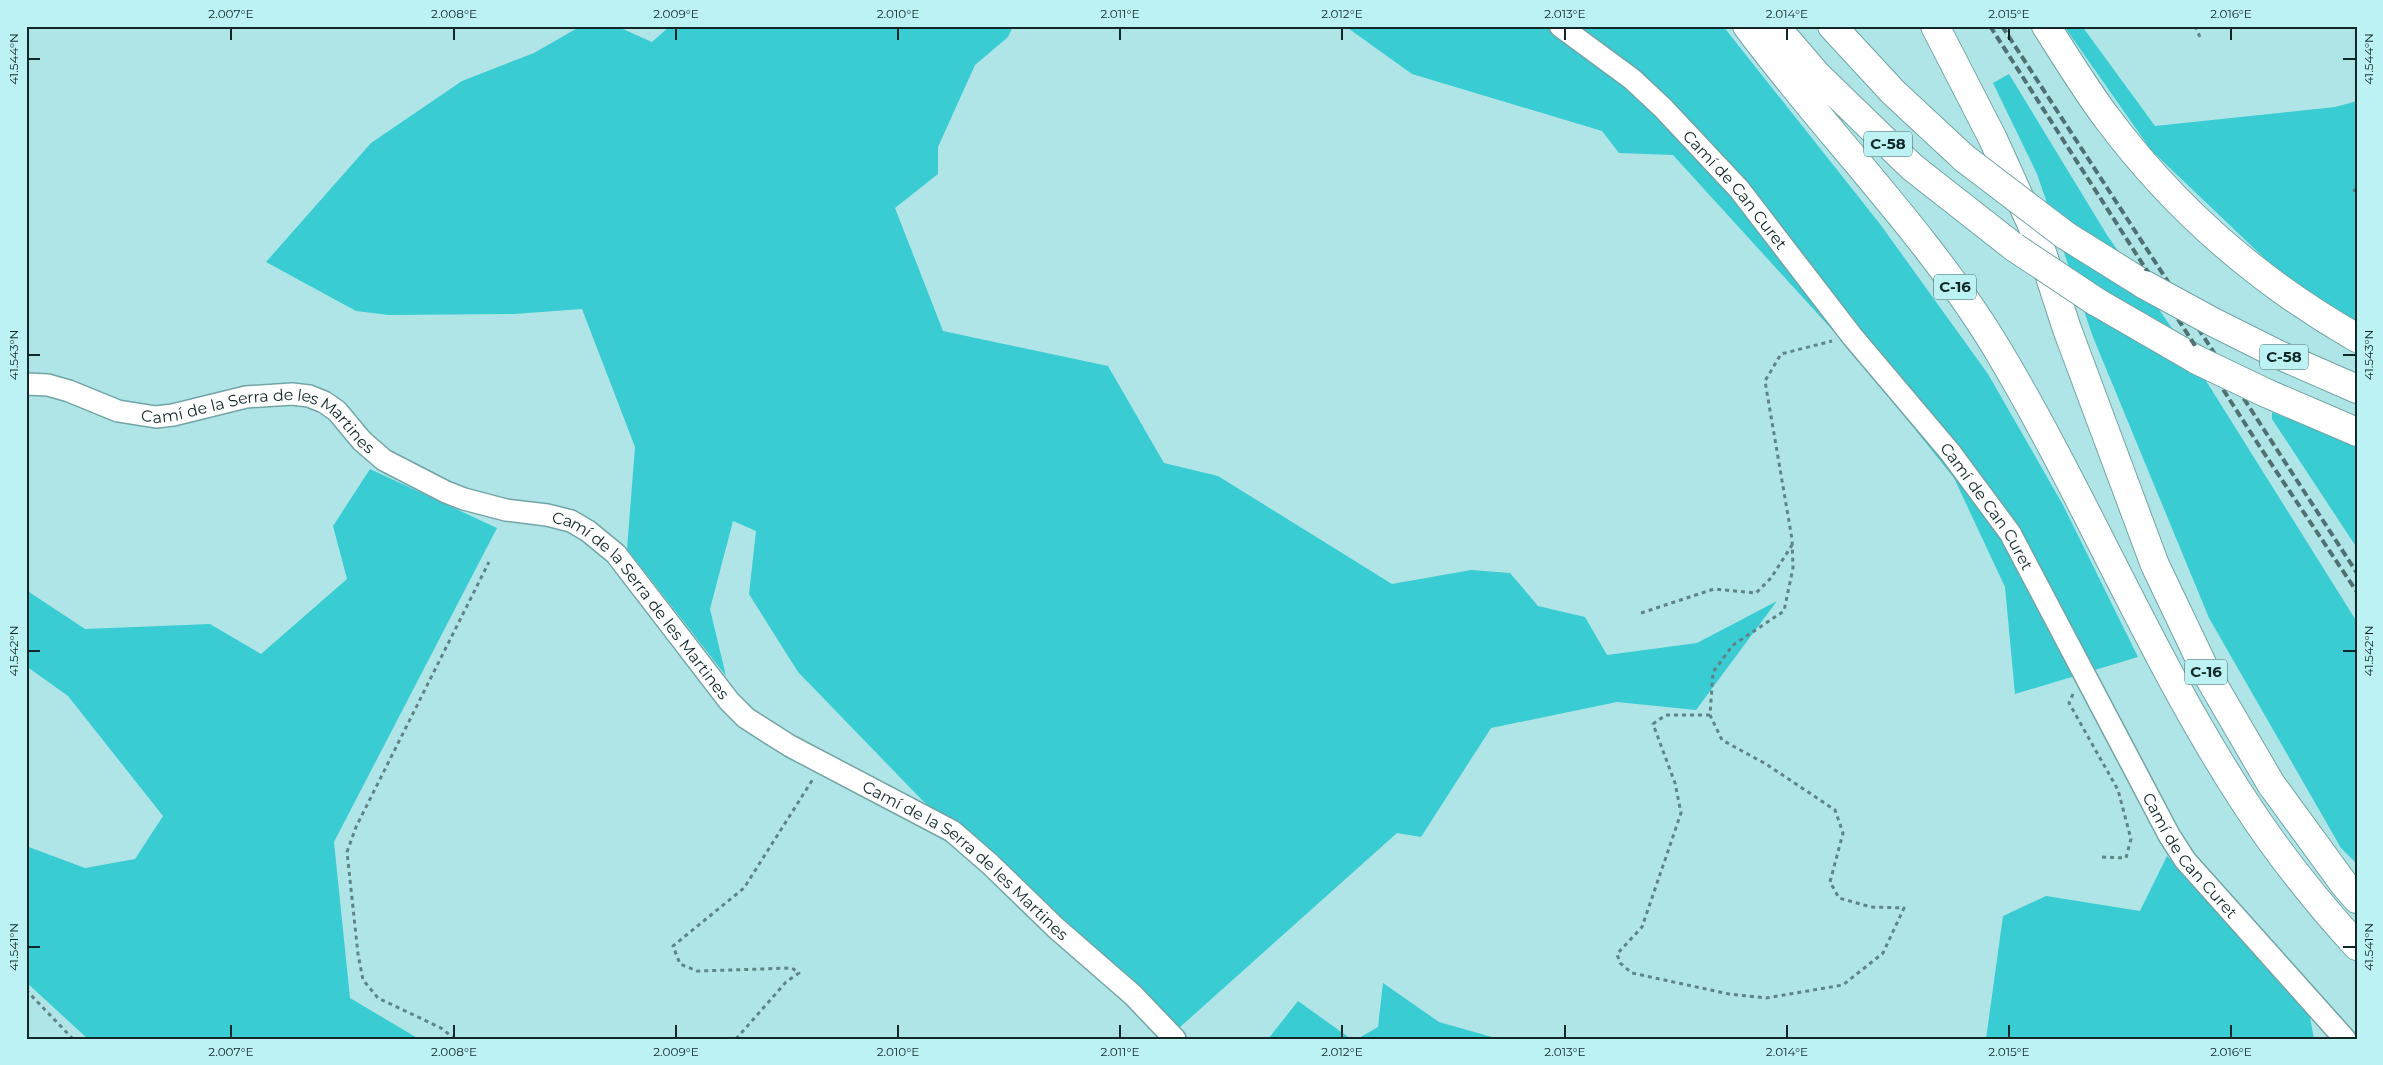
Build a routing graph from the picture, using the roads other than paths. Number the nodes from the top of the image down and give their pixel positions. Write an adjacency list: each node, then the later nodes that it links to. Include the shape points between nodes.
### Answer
1 (1560, 26): 16 (street, Camí de Can Curet, via 1632,79 1739,189 1852,336 1950,452 2010,534 2185,860)
2 (1748, 26): 14 (highway, C-16, via 1848,154 1934,256 1995,345 2040,422 2180,692 2244,802 2320,905)
3 (1775, 26): 12 (highway, C-58, bridge, via 1817,75 1912,167 2014,247 2095,301 2197,360)
4 (1832, 26): 11 (highway, C-58, bridge, via 1893,92 1964,158 2065,235 2145,285 2214,322)
5 (1929, 26): 8 (highway, C-16)
6 (1935, 26): 8 (highway)
7 (2046, 26): 9 (highway, via 2106,117 2178,203 2263,276)
8 (1949, 54): 13 (highway, C-16, via 1993,139 2036,234 2155,565 2207,674 2271,784)
9 (2357, 338)
10 (26, 384): 15 (street, Camí de la Serra de les Martines, via 48,385 118,411 156,417 254,396 309,396 337,411 362,441 384,460 446,492 506,510 571,521 588,530 616,554 729,701 746,718 822,764 952,831 1133,995)
11 (2357, 389)
12 (2357, 432)
13 (2357, 899)
14 (2357, 946)
15 (1175, 1039)
16 (2345, 1039)

